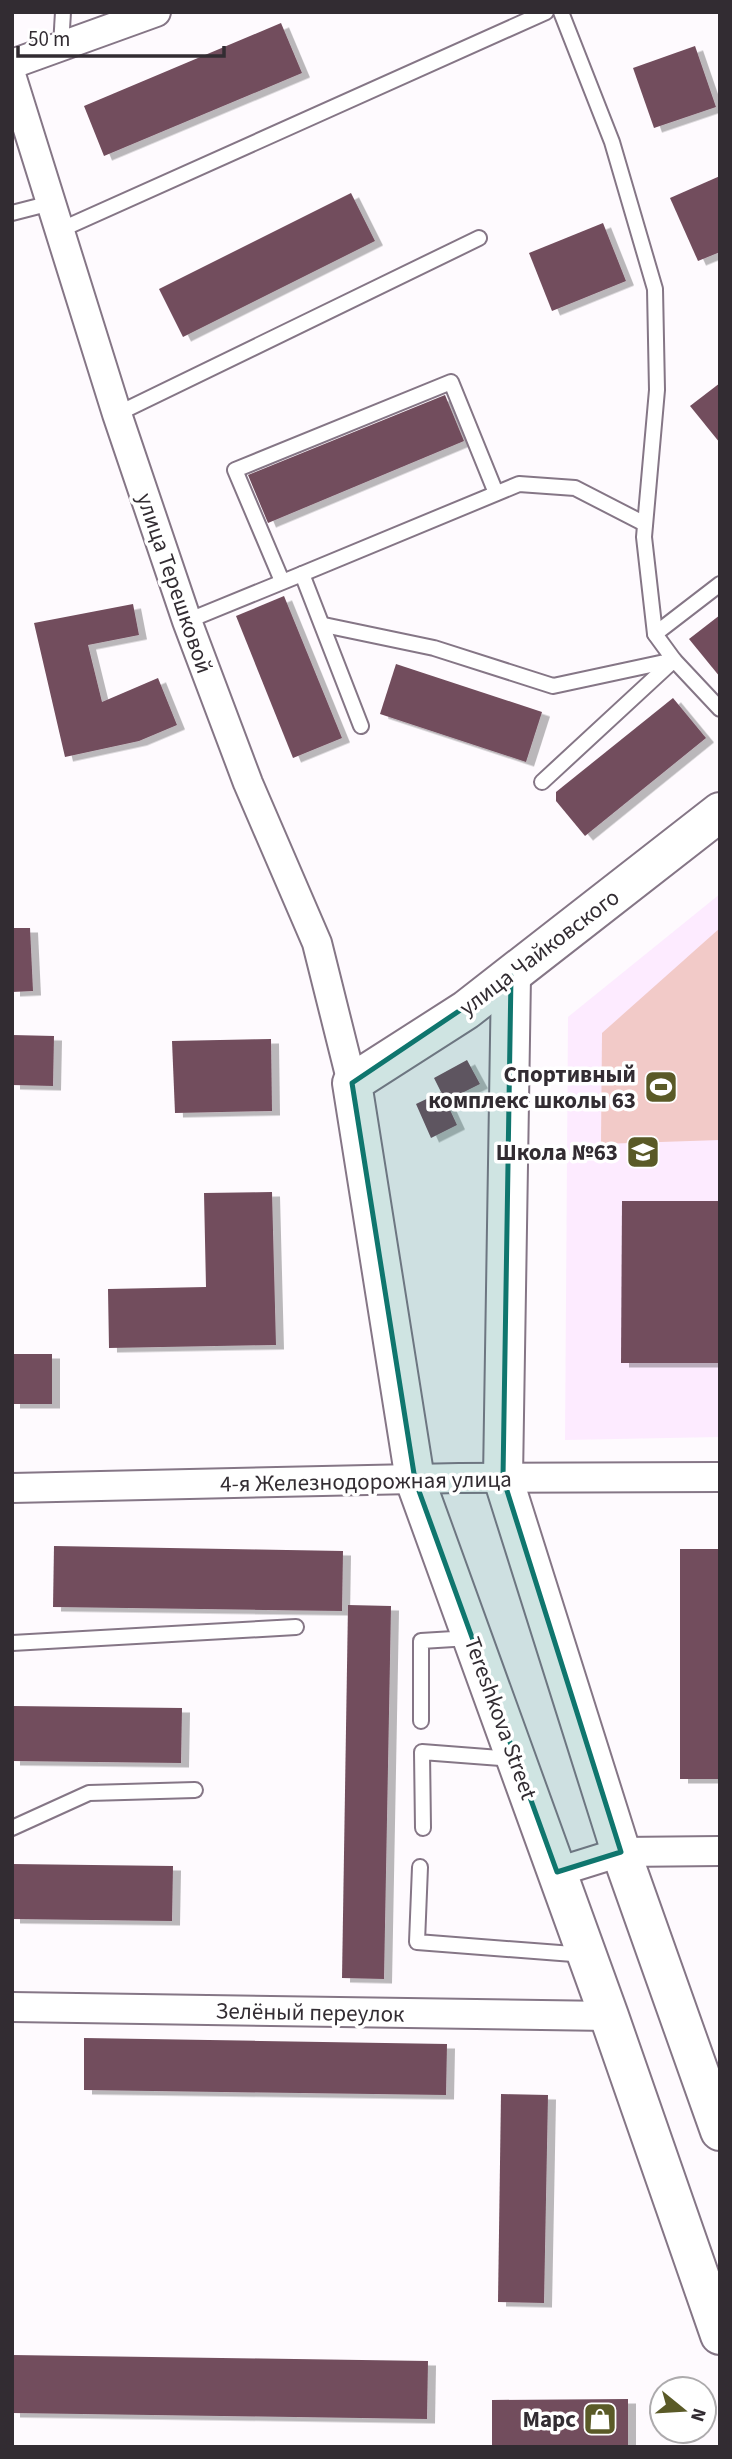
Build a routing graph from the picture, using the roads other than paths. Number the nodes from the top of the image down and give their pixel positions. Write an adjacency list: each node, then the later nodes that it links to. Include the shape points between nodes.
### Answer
1 (63, 12): 5 (lane)
2 (156, 12): 5 (street)
3 (546, 12): 10 (lane)
4 (561, 12): 14 (lane, via 612,142 655,289 657,390)
5 (61, 46): 6 (street)
6 (12, 64)
7 (12, 78): 8 (street, улица Терешковой)
8 (51, 204): 9 (lane); 10 (street, улица Терешковой)
9 (12, 213)
10 (60, 230): 12 (street, улица Терешковой)
11 (479, 238): 12 (lane)
12 (117, 414): 18 (street, улица Терешковой)
13 (496, 493): 14 (lane, via 519,484 575,488); 15 (lane); 16 (lane, via 451,382 235,470)
14 (645, 524): 20 (lane)
15 (302, 574): 16 (lane); 19 (lane)
16 (282, 582): 18 (lane)
17 (720, 584): 20 (lane)
18 (187, 621): 27 (street, улица Терешковой, via 248,783 317,943)
19 (324, 625): 21 (lane, via 434,648 553,686); 23 (lane)
20 (655, 634): 21 (lane)
21 (674, 660): 22 (lane); 24 (lane)
22 (720, 709)
23 (361, 726)
24 (542, 782)
25 (720, 812): 26 (street, улица Чайковского)
26 (511, 976): 27 (street, улица Чайковского); 29 (street)
27 (352, 1083): 30 (street, Tereshkova Street)
28 (720, 1477): 29 (street, 4-я Железнодорожная улица)
29 (503, 1478): 30 (street, 4-я Железнодорожная улица); 41 (street)
30 (415, 1480): 31 (street, 4-я Железнодорожная улица); 33 (street, Tereshkova Street)
31 (12, 1488)
32 (296, 1627): 34 (lane)
33 (472, 1638): 35 (lane, via 421,1641); 36 (street, Tereshkova Street)
34 (12, 1643)
35 (421, 1721)
36 (516, 1759): 39 (lane, via 422,1752); 43 (street, Tereshkova Street)
37 (195, 1790): 38 (lane, via 89,1793)
38 (12, 1828)
39 (423, 1828)
40 (720, 1851): 41 (street)
41 (621, 1852): 43 (street); 47 (street)
42 (420, 1867): 44 (lane, via 417,1942)
43 (557, 1872): 44 (street, Tereshkova Street)
44 (587, 1955): 46 (street, Tereshkova Street)
45 (12, 2007): 46 (street, Зелёный переулок)
46 (609, 2016): 48 (street, Tereshkova Street)
47 (717, 2111)
48 (720, 2335)

